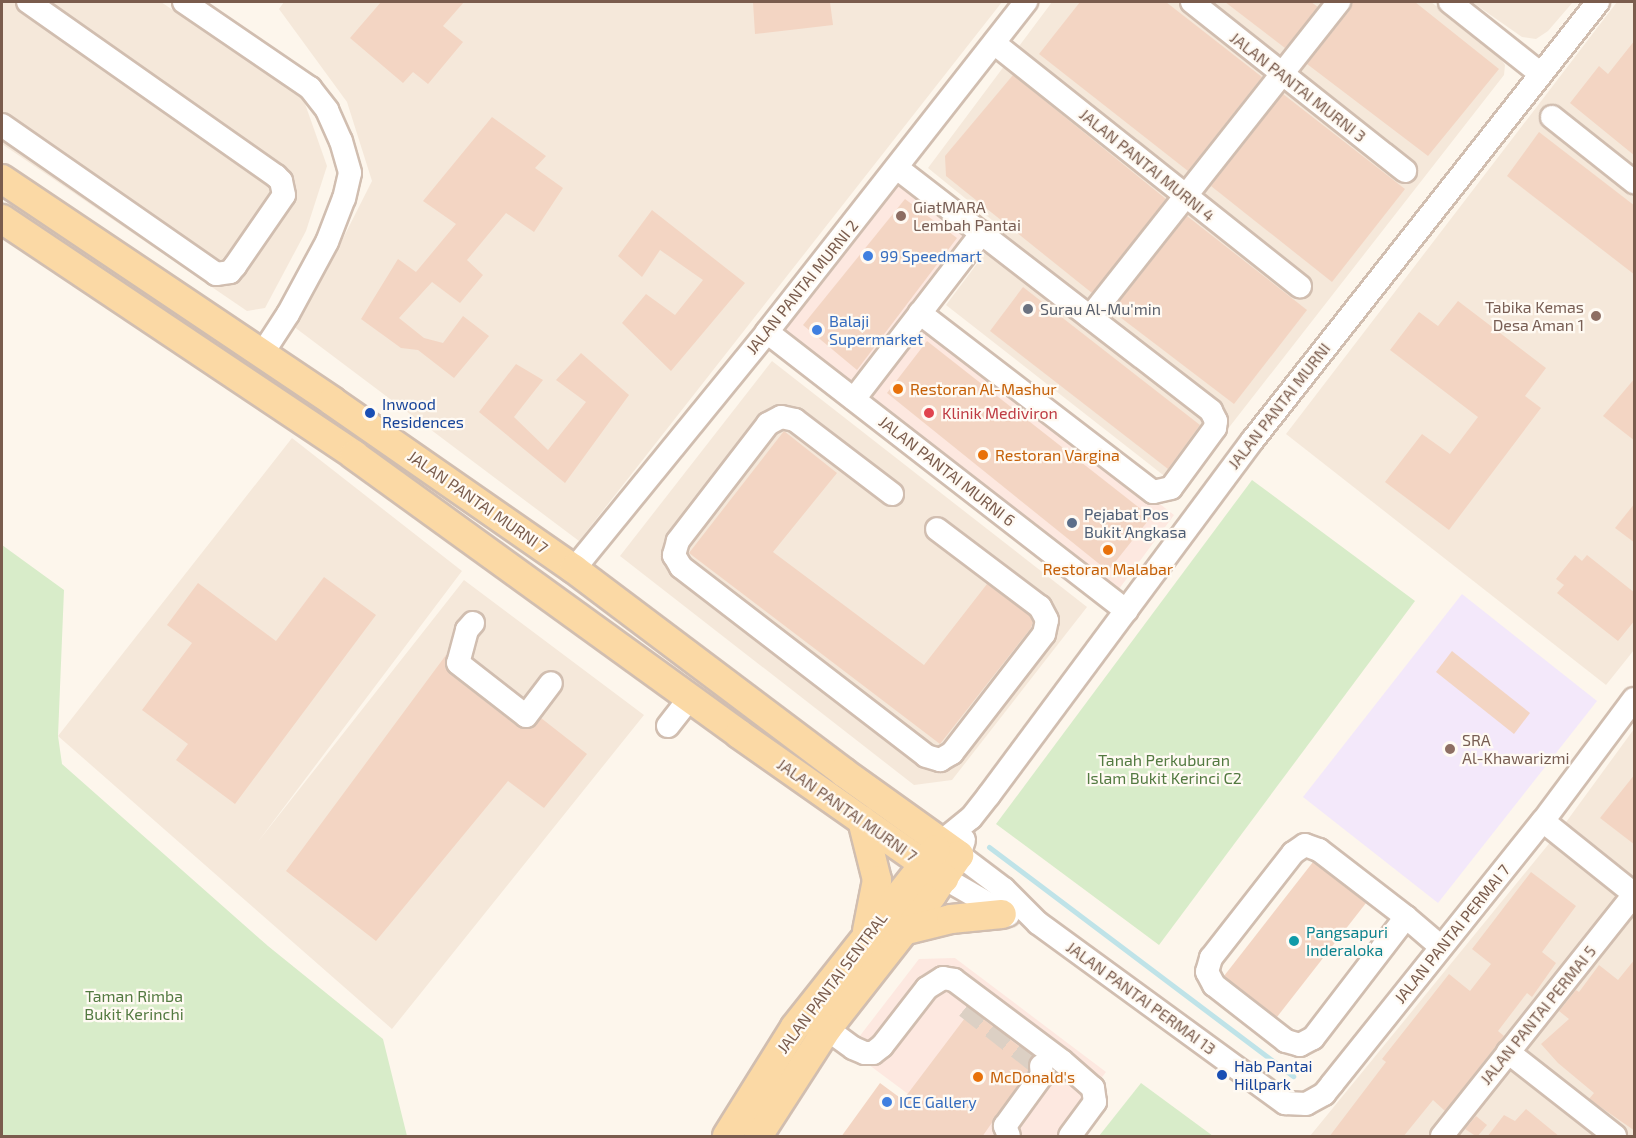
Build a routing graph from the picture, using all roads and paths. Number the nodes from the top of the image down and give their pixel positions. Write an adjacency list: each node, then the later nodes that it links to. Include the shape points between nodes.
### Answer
1 (184, 2): 24 (street, via 310,88 327,110 350,173 327,242)
2 (1026, 2): 8 (street, JALAN PANTAI MURNI 2)
3 (1192, 2): 9 (street, JALAN PANTAI MURNI 3)
4 (1339, 2): 9 (street)
5 (1450, 2): 10 (street)
6 (1598, 2): 10 (street, JALAN PANTAI MURNI)
7 (39, 4): 12 (street, via 276,176 284,195 230,272 216,274)
8 (994, 43): 13 (street, JALAN PANTAI MURNI 2); 17 (street, JALAN PANTAI MURNI 4)
9 (1281, 74): 14 (street, JALAN PANTAI MURNI 3); 17 (street)
10 (1541, 74): 29 (street, JALAN PANTAI MURNI, via 1245,450)
11 (1552, 117): 16 (street)
12 (2, 125)
13 (897, 168): 19 (street); 23 (street, JALAN PANTAI MURNI 2)
14 (1405, 171)
15 (2, 179): 24 (main road, JALAN PANTAI MURNI 7)
16 (1635, 182)
17 (1184, 196): 20 (street, JALAN PANTAI MURNI 4); 22 (street)
18 (2, 219): 32 (main road, JALAN PANTAI MURNI 7, via 354,455)
19 (982, 233): 21 (street); 22 (street)
20 (1300, 286)
21 (920, 314): 22 (street, via 1153,492 1171,488 1212,435 1216,421 1211,411); 25 (street)
22 (1090, 317)
23 (767, 332): 25 (street, JALAN PANTAI MURNI 6); 28 (street, JALAN PANTAI MURNI 2)
24 (262, 354): 28 (main road, JALAN PANTAI MURNI 7)
25 (854, 399): 29 (street, JALAN PANTAI MURNI 6)
26 (892, 494): 27 (street, via 795,420 781,417 768,424 678,541 674,555 689,574 926,756 940,760 952,753 1044,634 1047,620 1040,607)
27 (937, 529)
28 (574, 569): 37 (main road, JALAN PANTAI MURNI 7)
29 (1127, 611): 37 (street, JALAN PANTAI MURNI)
30 (473, 623): 31 (street, via 467,630 458,663 526,716)
31 (551, 683)
32 (690, 698): 34 (street); 35 (main road, JALAN PANTAI MURNI 7)
33 (1635, 699): 36 (street, JALAN PANTAI PERMAI 7)
34 (668, 726)
35 (862, 820): 37 (main road, JALAN PANTAI MURNI 7); 43 (main road, via 877,879)
36 (1543, 820): 38 (street); 44 (street, JALAN PANTAI PERMAI 7)
37 (942, 860): 39 (street, JALAN PANTAI PERMAI 13); 41 (street, JALAN PANTAI PERMAI 13, via 1004,889); 42 (main road, JALAN PANTAI SENTRAL); 43 (main road, JALAN PANTAI SENTRAL)
38 (1635, 895): 48 (street, JALAN PANTAI PERMAI 5)
39 (1002, 914): 41 (street, JALAN PANTAI PERMAI 13); 42 (main road, via 951,919)
40 (1406, 917): 40 (street, via 1313,1038 1300,1045 1286,1041 1214,985 1207,972 1211,958 1293,853 1305,845 1319,849); 44 (street)
41 (1038, 923): 50 (street, JALAN PANTAI PERMAI 13)
42 (903, 931): 46 (main road, JALAN PANTAI SENTRAL)
43 (865, 939): 51 (main road, JALAN PANTAI SENTRAL, via 795,1027)
44 (1441, 947): 50 (street, JALAN PANTAI PERMAI 7, via 1332,1084 1314,1100 1296,1106 1285,1103)
45 (966, 1007): 47 (street, via 944,991 930,1001 908,1028)
46 (827, 1029): 47 (street, via 865,1053 873,1053 882,1046); 52 (main road, JALAN PANTAI SENTRAL)
47 (895, 1029): 54 (street, via 934,982 943,978 962,984 1093,1088 1095,1102)
48 (1508, 1052): 55 (street, JALAN PANTAI PERMAI 5); 56 (street)
49 (1041, 1066): 53 (street, via 1042,1075 1005,1126)
50 (1244, 1072)
51 (727, 1137)
52 (758, 1137)
53 (1009, 1137)
54 (1070, 1137)
55 (1442, 1137)
56 (1615, 1137)

